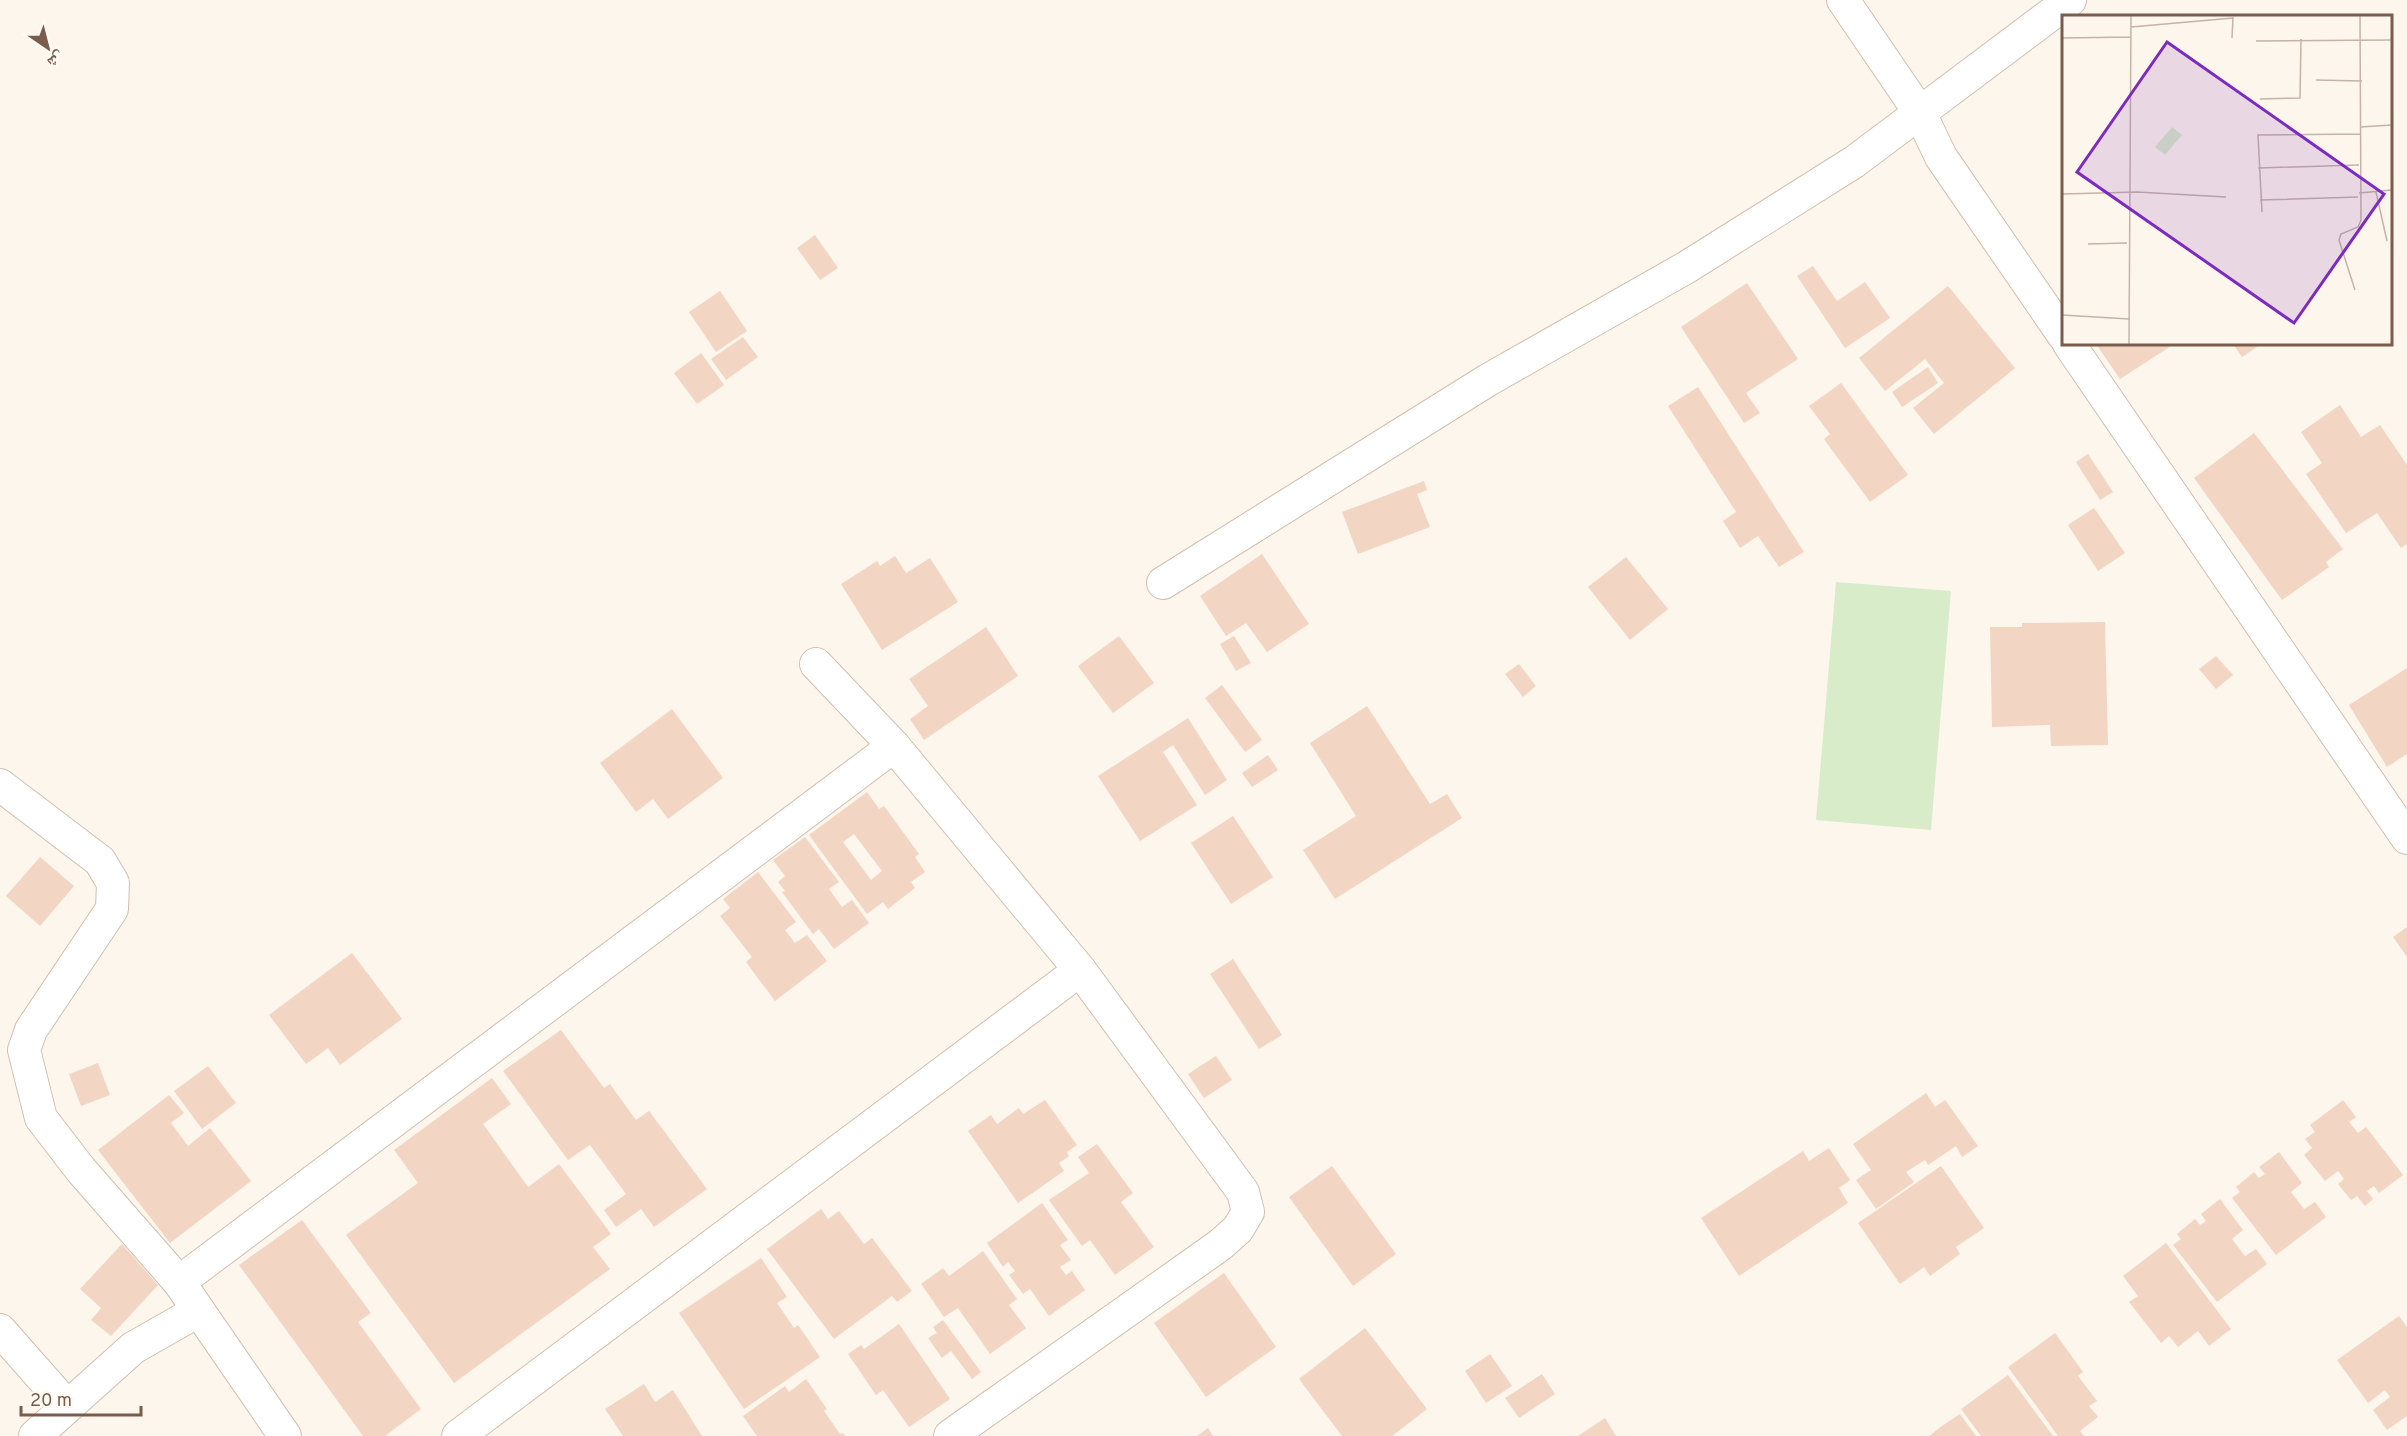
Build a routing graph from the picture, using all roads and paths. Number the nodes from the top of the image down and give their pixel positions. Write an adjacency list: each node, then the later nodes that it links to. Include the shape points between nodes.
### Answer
1 (1843, 0): 3 (street)
2 (2070, 0): 4 (street)
3 (1898, 80): 4 (street); 5 (street)
4 (1920, 113): 5 (street); 6 (street, via 1941,157)
5 (1894, 132): 8 (street, via 1854,162 1687,267 1488,380)
6 (2062, 333)
7 (2070, 345): 12 (street)
8 (1163, 583)
9 (816, 664): 10 (street)
10 (894, 746): 13 (street); 14 (street)
11 (0, 785): 14 (street, via 100,861 114,883 112,909 31,1030 24,1050 41,1118 81,1170)
12 (2407, 838)
13 (1080, 970): 20 (street); 21 (street, via 1243,1192 1248,1212 1238,1229 1220,1245)
14 (180, 1282): 15 (street)
15 (198, 1311): 17 (street, via 134,1348); 19 (street)
16 (0, 1330): 17 (street)
17 (67, 1406): 18 (street)
18 (35, 1436)
19 (285, 1436)
20 (458, 1436)
21 (950, 1436)

